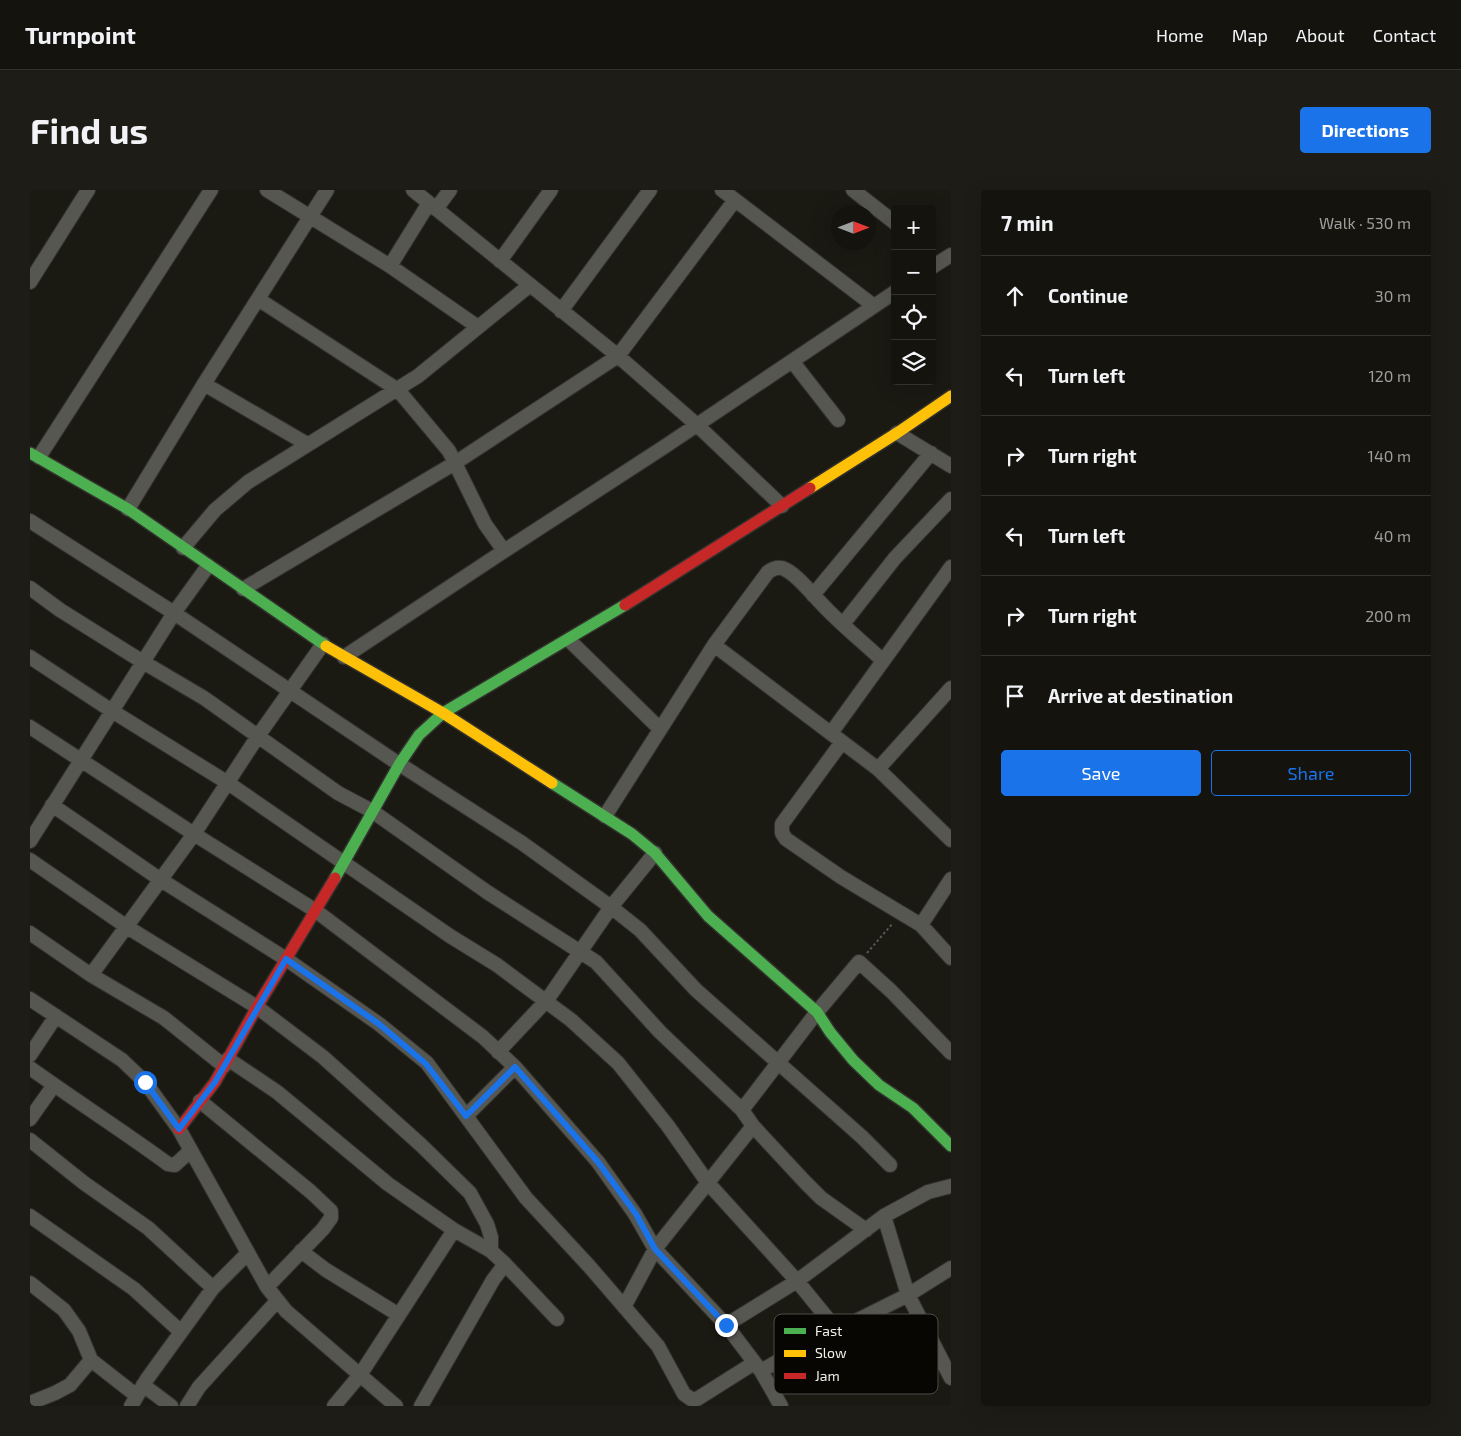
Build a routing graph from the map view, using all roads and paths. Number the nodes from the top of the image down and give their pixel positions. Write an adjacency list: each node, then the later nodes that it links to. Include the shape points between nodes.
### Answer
1 (88, 190): 17 (street)
2 (211, 190): 34 (street)
3 (267, 190): 13 (street)
4 (327, 190): 13 (street)
5 (413, 190): 12 (street)
6 (450, 190): 12 (street)
7 (550, 190): 15 (street)
8 (650, 190): 22 (street)
9 (722, 190): 11 (street)
10 (853, 190): 14 (street)
11 (735, 200): 21 (street); 24 (street)
12 (433, 206): 15 (street); 16 (street)
13 (310, 216): 16 (street); 20 (street)
14 (891, 221)
15 (500, 261): 18 (street)
16 (390, 266): 23 (street)
17 (30, 282)
18 (530, 285): 22 (street); 23 (street)
19 (891, 295): 21 (street)
20 (258, 299): 26 (street); 27 (street)
21 (874, 306): 25 (street)
22 (561, 311): 24 (street)
23 (478, 327): 27 (street)
24 (618, 356): 30 (street); 35 (street)
25 (792, 361): 29 (street); 30 (street)
26 (204, 384): 32 (street); 39 (street)
27 (398, 390): 32 (street); 35 (street, via 449,451)
28 (951, 396): 31 (street)
29 (838, 420)
30 (697, 425): 38 (street); 42 (street)
31 (897, 433): 33 (street); 38 (street)
32 (307, 444): 41 (street, via 226,500)
33 (931, 453): 36 (street); 47 (street)
34 (34, 455): 39 (street)
35 (455, 464): 42 (street, via 485,524); 46 (street)
36 (951, 466)
37 (951, 498): 49 (street, via 895,558)
38 (782, 506): 50 (street)
39 (128, 509): 41 (street)
40 (30, 521): 48 (street)
41 (184, 548): 43 (street)
42 (504, 550): 54 (street)
43 (208, 566): 46 (street); 48 (street)
44 (951, 567): 55 (street)
45 (30, 588): 56 (street)
46 (243, 589): 51 (street)
47 (813, 595): 49 (street); 52 (street, via 783,568 775,568 768,572)
48 (174, 613): 56 (street); 58 (street)
49 (842, 624): 55 (street)
50 (569, 640): 60 (street); 62 (street)
51 (323, 644): 54 (street); 58 (street)
52 (714, 644): 62 (street); 63 (street)
53 (30, 657): 59 (street)
54 (344, 657): 60 (street)
55 (883, 661): 63 (street)
56 (143, 662): 59 (street); 64 (street, via 204,698)
57 (951, 688): 68 (street)
58 (291, 691): 64 (street); 67 (street)
59 (112, 712): 66 (street); 69 (street)
60 (443, 713): 67 (street, via 419,735); 72 (street)
61 (30, 727): 66 (street)
62 (660, 729): 72 (street)
63 (831, 733): 65 (street)
64 (258, 736): 69 (street); 71 (street, via 338,793)
65 (842, 742): 68 (street); 83 (street, via 782,824 782,833 786,840)
66 (81, 761): 70 (street); 73 (street)
67 (400, 763): 71 (street); 81 (street, via 522,843)
68 (878, 769): 74 (street)
69 (228, 783): 73 (street); 78 (street)
70 (52, 805): 75 (street); 80 (street)
71 (372, 811): 78 (street); 87 (street)
72 (605, 816): 76 (street)
73 (194, 834): 80 (street); 82 (street)
74 (951, 840)
75 (30, 841)
76 (655, 852): 81 (street); 95 (street, via 708,916)
77 (30, 860): 85 (street)
78 (343, 862): 82 (street); 93 (street)
79 (951, 879): 84 (street)
80 (161, 880): 85 (street); 89 (street)
81 (611, 907): 87 (street); 101 (street, via 640,930 696,990)
82 (316, 911): 89 (street); 97 (street, via 483,1037)
83 (902, 914): 84 (street); 90 (path)
84 (921, 925): 88 (street)
85 (126, 927): 91 (street); 94 (street)
86 (30, 932): 91 (street)
87 (580, 952): 93 (street); 106 (street, via 596,962 660,1032)
88 (951, 958)
89 (286, 959): 94 (street); 107 (street, via 379,1024 426,1064)
90 (859, 962): 95 (street); 98 (street)
91 (91, 975): 100 (street, via 164,1018)
92 (30, 999): 96 (street)
93 (547, 1000): 97 (street); 115 (street, via 618,1063)
94 (257, 1007): 100 (street); 123 (street, via 323,1057 470,1193 487,1224)
95 (817, 1012): 101 (street); 112 (street, via 853,1060 879,1085 913,1108)
96 (56, 1016): 99 (street); 110 (street, via 134,1070)
97 (498, 1052): 102 (street)
98 (951, 1053)
99 (30, 1055)
100 (226, 1062): 105 (street); 119 (street, via 277,1092 388,1184)
101 (778, 1063): 106 (street); 114 (street)
102 (515, 1067): 107 (street); 121 (street, via 598,1162 636,1214)
103 (30, 1068): 104 (street)
104 (54, 1085): 108 (street); 113 (street, via 168,1164 175,1165)
105 (200, 1100): 110 (street); 122 (street, via 331,1211 329,1222)
106 (742, 1110): 109 (street)
107 (466, 1116): 133 (street, via 526,1198)
108 (30, 1118)
109 (753, 1126): 115 (street); 120 (street, via 821,1198)
110 (179, 1129): 113 (street)
111 (30, 1140): 129 (street, via 148,1228)
112 (951, 1146)
113 (190, 1150): 124 (street)
114 (890, 1165)
115 (708, 1183): 121 (street); 127 (street)
116 (951, 1186): 118 (street, via 928,1192)
117 (30, 1216): 140 (street, via 134,1289)
118 (884, 1216): 120 (street); 131 (street)
119 (454, 1230): 123 (street); 137 (street)
120 (866, 1230): 127 (street)
121 (655, 1249): 133 (street); 139 (street)
122 (301, 1251): 130 (street); 137 (street)
123 (491, 1251): 125 (street)
124 (248, 1253): 129 (street); 130 (street)
125 (505, 1264): 138 (street); 153 (street)
126 (951, 1268): 131 (street)
127 (798, 1281): 134 (street); 139 (street)
128 (30, 1283): 143 (street, via 64,1310 79,1331)
129 (214, 1288): 140 (street)
130 (267, 1288): 132 (street)
131 (908, 1295): 135 (street); 136 (street)
132 (277, 1301): 145 (street); 150 (street, via 199,1387)
133 (624, 1307): 144 (street, via 658,1346 684,1394 692,1399 704,1396)
134 (824, 1314)
135 (869, 1314)
136 (918, 1314)
137 (398, 1315): 145 (street)
138 (557, 1319)
139 (726, 1325): 144 (street)
140 (181, 1332): 147 (street)
141 (938, 1353): 146 (street)
142 (774, 1359): 144 (street)
143 (91, 1360): 147 (street); 148 (street, via 70,1385)
144 (757, 1367): 154 (street)
145 (360, 1375): 151 (street); 152 (street)
146 (951, 1378)
147 (137, 1396): 149 (street)
148 (30, 1403)
149 (171, 1406)
150 (187, 1406)
151 (334, 1406)
152 (396, 1406)
153 (421, 1406)
154 (781, 1406)

